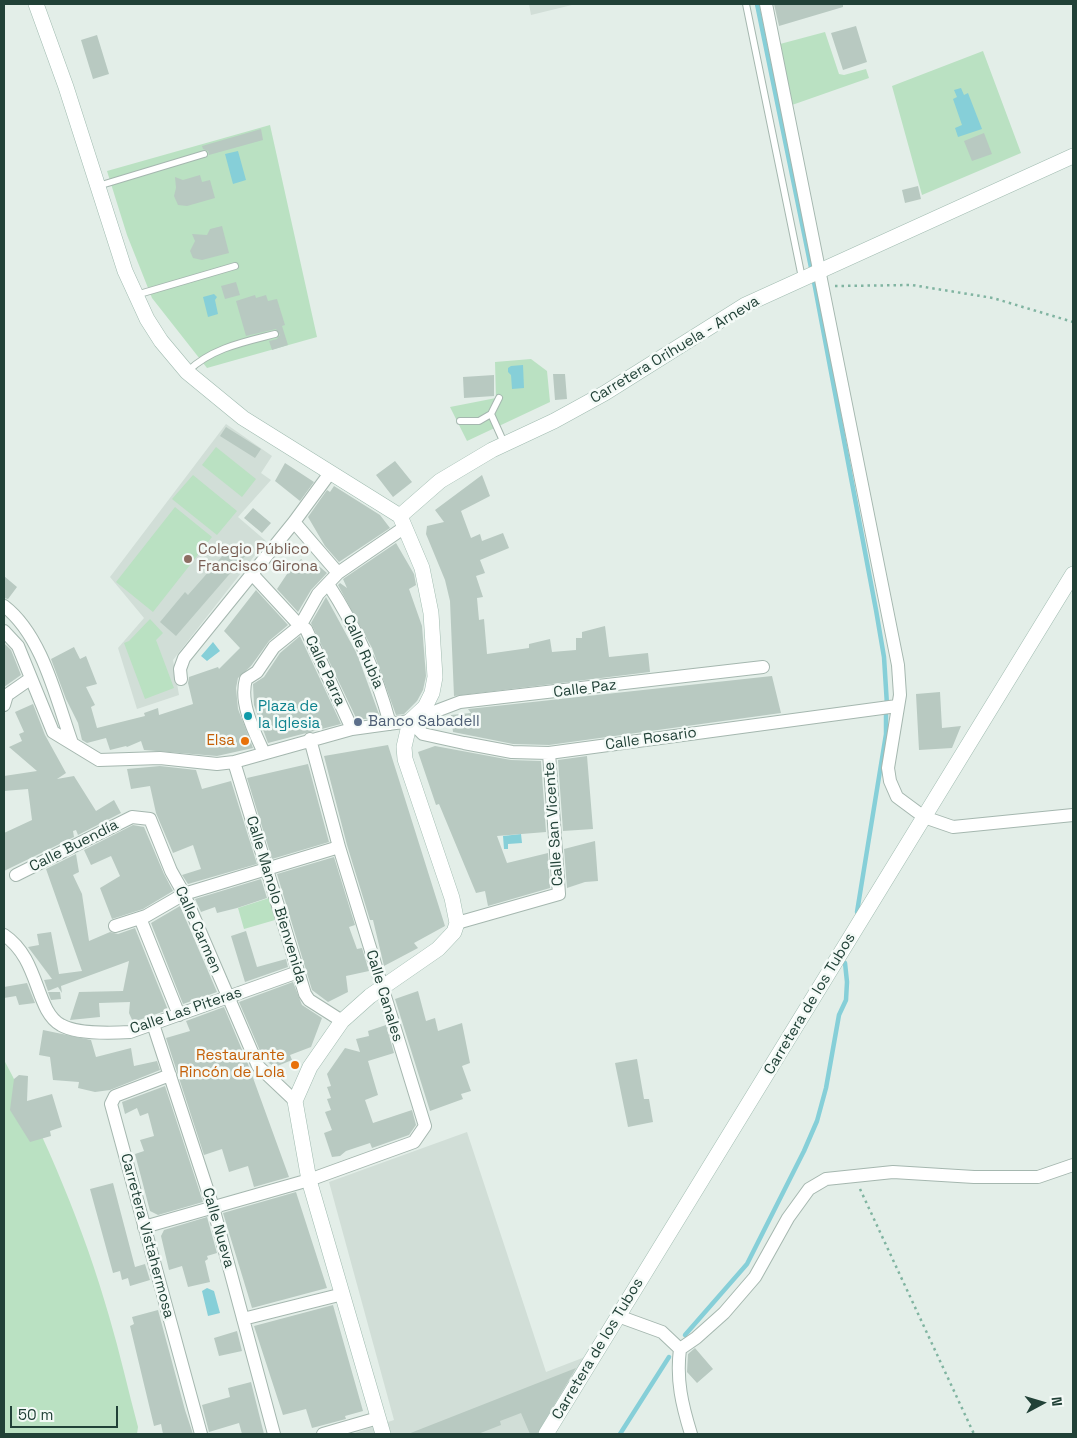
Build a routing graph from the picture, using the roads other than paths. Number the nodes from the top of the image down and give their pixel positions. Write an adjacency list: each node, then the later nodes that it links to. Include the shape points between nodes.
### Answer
1 (36, 4): 6 (main road)
2 (746, 4): 8 (lane)
3 (766, 4): 8 (street)
4 (204, 154): 6 (lane)
5 (1073, 156): 8 (main road, Carretera Orihuela - Arneva)
6 (96, 186): 9 (main road)
7 (235, 266): 9 (lane)
8 (815, 273): 15 (main road, Carretera Orihuela - Arneva, via 746,305 605,392 554,421); 30 (street, via 898,665 900,695)
9 (134, 296): 11 (main road, via 161,341)
10 (275, 334): 11 (lane, via 229,346 199,361)
11 (187, 372): 16 (main road, via 243,418)
12 (499, 398): 13 (lane)
13 (491, 414): 14 (lane, via 478,421); 15 (lane)
14 (460, 421)
15 (504, 443): 17 (main road, Carretera Orihuela - Arneva, via 440,481)
16 (330, 473): 17 (main road); 18 (street)
17 (402, 521): 19 (street); 31 (main road, via 422,568 431,613 435,677 425,707)
18 (294, 522): 19 (street); 20 (street)
19 (338, 573): 22 (street)
20 (252, 574): 24 (street, Calle Parra); 28 (street, via 184,658)
21 (1073, 574): 41 (main road, Carretera de los Tubos)
22 (328, 584): 24 (street, via 318,594); 32 (street, Calle Rubia, via 369,658)
23 (4, 606): 35 (street, via 35,641)
24 (300, 626): 33 (street, Calle Parra, via 306,629); 36 (street, via 274,647 257,672 246,679 248,714)
25 (4, 631): 27 (street, Calle Paz, via 18,646)
26 (763, 667): 31 (street, Calle Paz, via 460,702)
27 (30, 679): 29 (street, via 7,695); 35 (street, Calle Paz, via 53,732)
28 (181, 679)
29 (4, 705)
30 (897, 706): 37 (street, Calle Rosario); 41 (street, via 888,768 890,781 897,797)
31 (410, 721): 32 (street, Calle Paz); 37 (street, Calle Rosario, via 423,734 512,752); 47 (main road, via 404,747 405,759 452,898)
32 (390, 724): 33 (street, Calle Paz)
33 (352, 729): 34 (street, Calle Paz)
34 (310, 739): 36 (street, Calle Paz); 42 (street, Calle Canales)
35 (72, 743): 38 (street, Calle Paz, via 99,760 160,758 217,764)
36 (264, 753): 38 (street, Calle Paz)
37 (549, 753): 47 (street, Calle San Vicente, via 559,894)
38 (234, 762): 43 (street, Calle Manolo Bienvenida)
39 (1073, 815): 41 (street, via 953,827)
40 (132, 817): 44 (street, Calle Buendía); 45 (street, Calle Carmen, via 150,819)
41 (924, 817): 63 (main road, Carretera de los Tubos)
42 (339, 848): 43 (street); 51 (street, Calle Canales)
43 (267, 869): 45 (street); 50 (street, Calle Manolo Bienvenida)
44 (16, 875)
45 (184, 894): 46 (street); 52 (street, Calle Carmen)
46 (140, 918): 48 (street); 53 (street)
47 (457, 922): 51 (main road, via 454,932 438,949)
48 (115, 926)
49 (4, 935): 55 (street, Calle Las Piteras, via 23,954 37,980 46,1010 62,1026 109,1033 130,1032)
50 (298, 972): 52 (street, Calle Las Piteras); 54 (street, Calle Manolo Bienvenida, via 309,1000)
51 (381, 988): 54 (main road); 59 (street, Calle Canales, via 425,1126 414,1142)
52 (228, 997): 53 (street, Calle Las Piteras); 57 (street, Calle Carmen, via 258,1066)
53 (179, 1015): 55 (street, Calle Las Piteras)
54 (342, 1021): 57 (main road, via 310,1067)
55 (153, 1024): 56 (street, Calle Nueva)
56 (170, 1075): 60 (street, Calle Nueva); 61 (street, Carretera Vistahermosa, via 110,1100)
57 (295, 1101): 59 (main road)
58 (1073, 1165): 65 (street, via 1038,1177 893,1172 826,1178 809,1188 755,1277 724,1313)
59 (309, 1180): 60 (street, Calle Canales); 62 (main road)
60 (213, 1207): 61 (street, Calle Canales); 64 (street, Calle Nueva)
61 (144, 1227): 67 (street, Carretera Vistahermosa)
62 (343, 1294): 64 (street); 66 (main road)
63 (618, 1316): 65 (street, via 662,1332); 71 (main road, Carretera de los Tubos)
64 (243, 1319): 68 (street, Calle Nueva)
65 (680, 1349): 72 (street, via 678,1380)
66 (378, 1418): 69 (street); 70 (main road)
67 (201, 1434)
68 (274, 1434)
69 (323, 1434)
70 (383, 1434)
71 (546, 1434)
72 (690, 1434)

